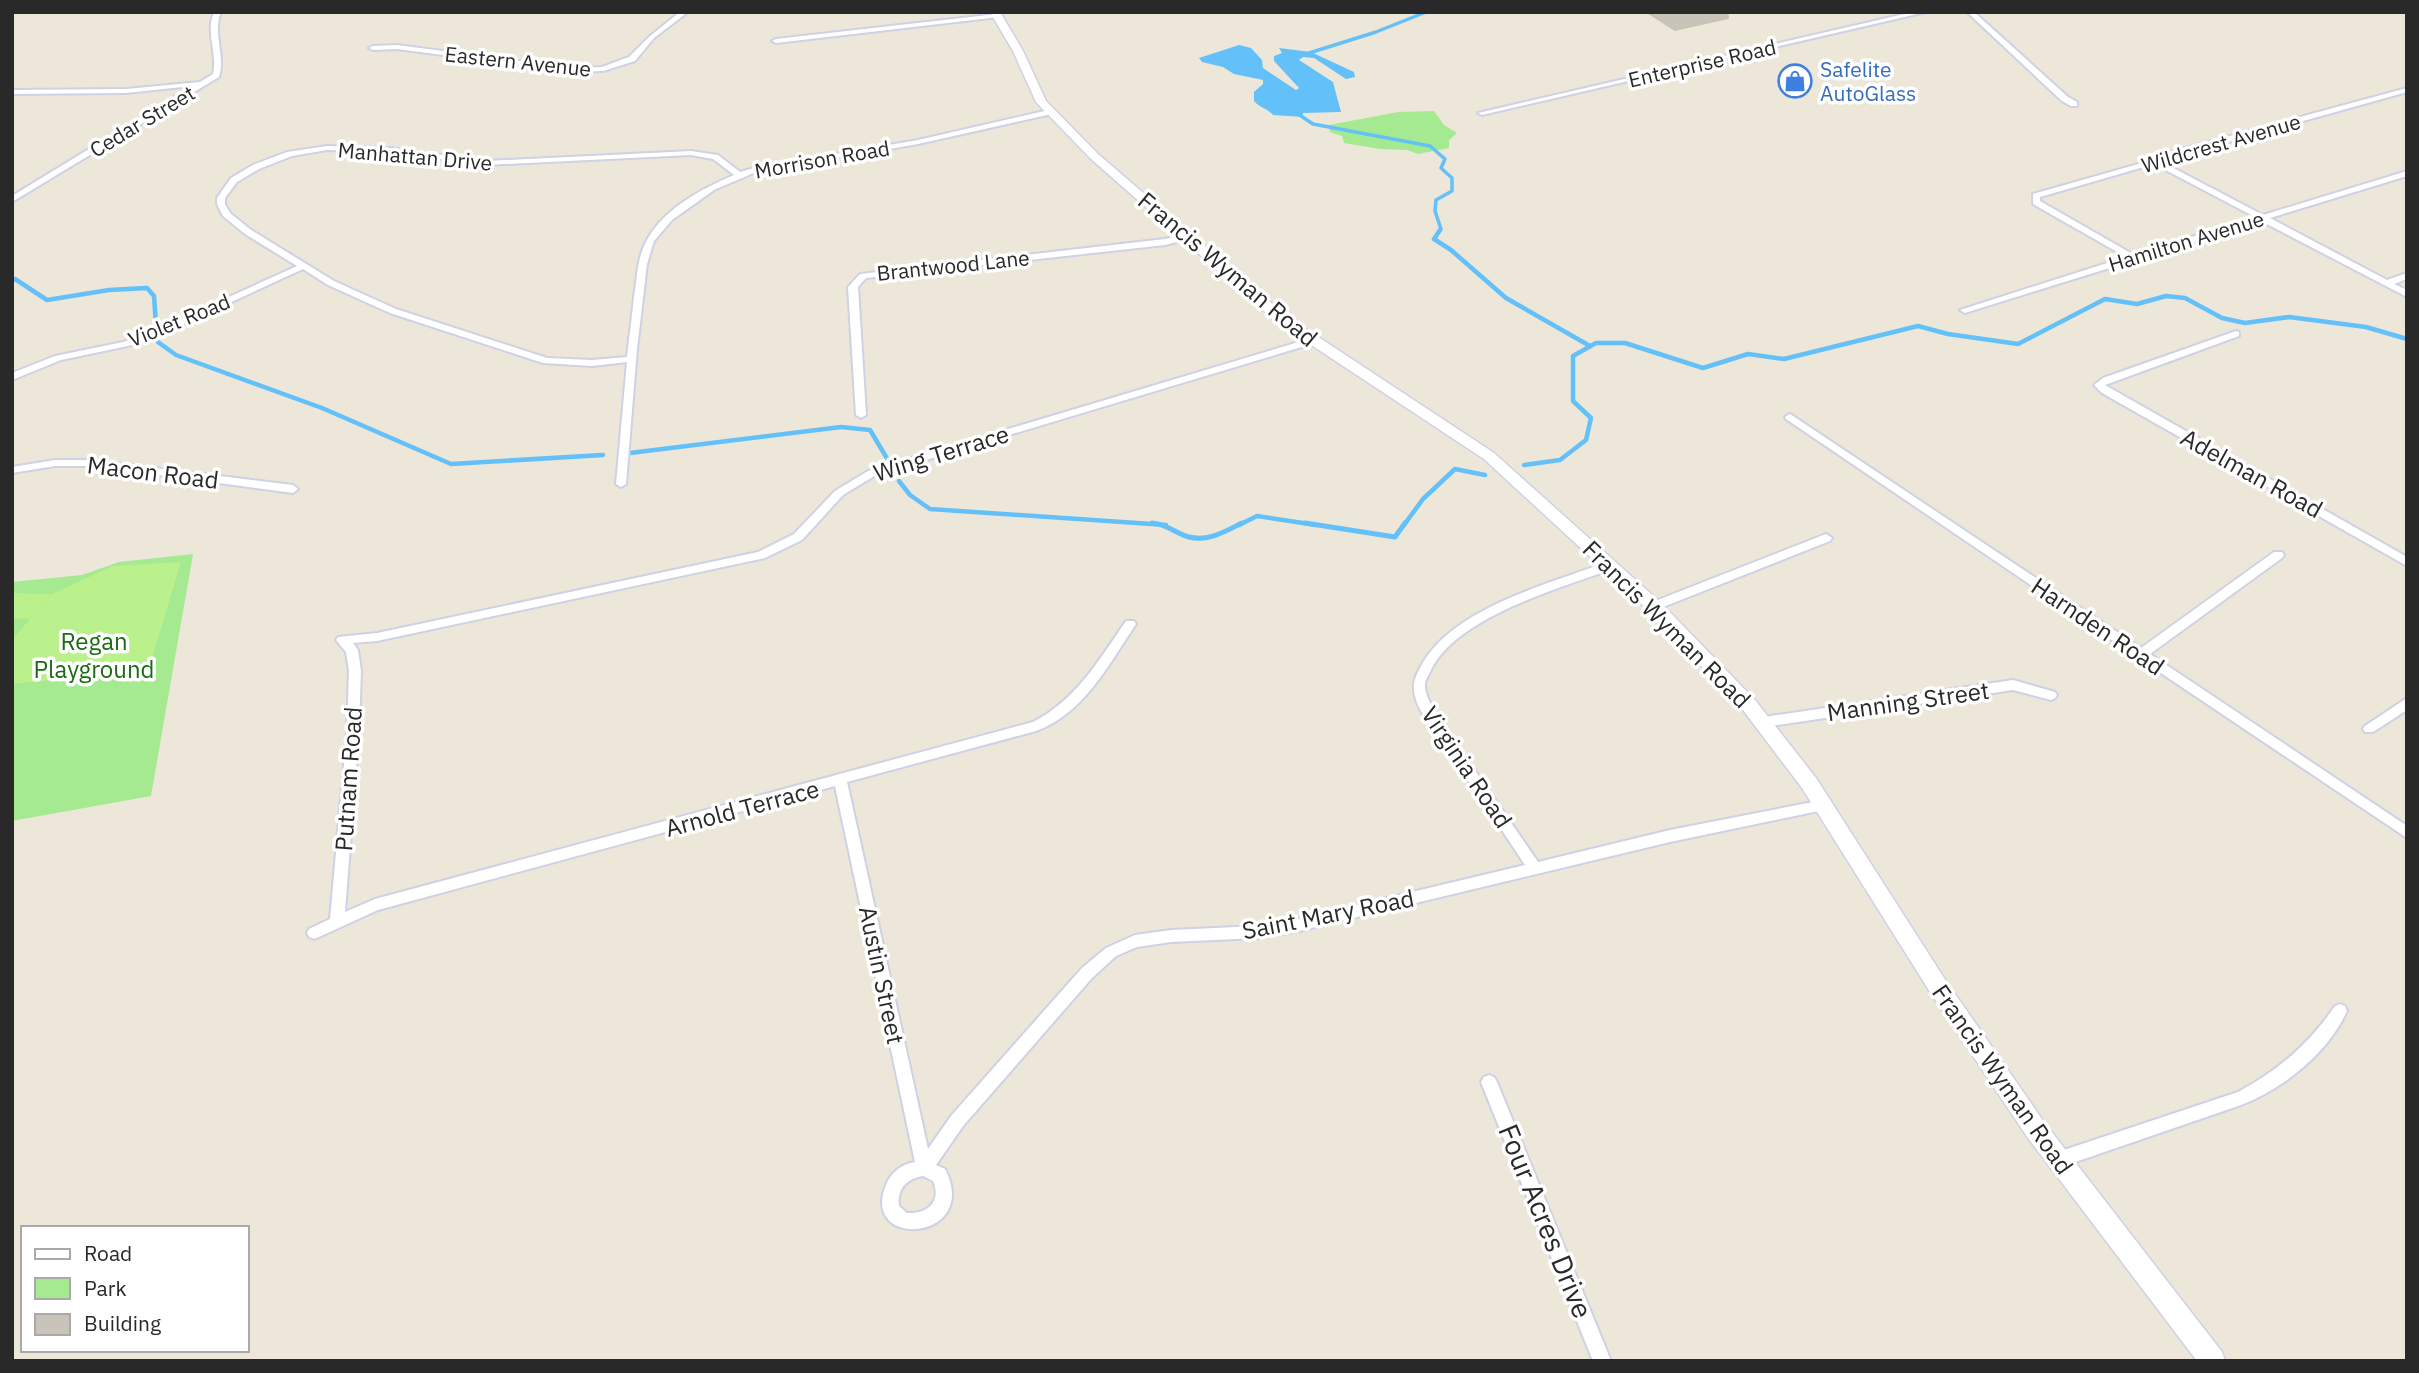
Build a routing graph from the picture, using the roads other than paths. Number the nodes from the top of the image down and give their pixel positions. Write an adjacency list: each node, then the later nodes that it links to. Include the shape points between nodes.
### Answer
1 (218, 12): 8 (street, Cedar Street, via 212,25 218,70)
2 (685, 12): 7 (street, Eastern Avenue, via 652,37 632,60 595,70)
3 (1923, 12): 13 (street, Enterprise Road)
4 (1970, 12): 11 (street)
5 (996, 14): 6 (street); 12 (main road, Francis Wyman Road)
6 (776, 41)
7 (373, 48)
8 (203, 85): 10 (street, via 126,92); 18 (street, Cedar Street)
9 (2407, 90): 14 (street, Wildcrest Avenue)
10 (12, 92)
11 (2074, 104)
12 (1049, 112): 16 (street, Morrison Road, via 940,138); 20 (main road, Francis Wyman Road)
13 (1482, 113)
14 (2154, 161): 17 (street, Wildcrest Avenue); 19 (street)
15 (2407, 173): 19 (street, Hamilton Avenue)
16 (739, 175): 22 (street, Manhattan Drive, via 718,159 691,153 493,164 368,149 306,151 241,175 225,190 221,204 238,225); 29 (street, Morrison Road, via 689,204 651,240)
17 (2036, 196): 21 (street, via 2036,202)
18 (12, 200)
19 (2262, 218): 21 (street, Hamilton Avenue); 24 (street)
20 (1186, 237): 28 (main road, Francis Wyman Road); 32 (street, Brantwood Lane, via 863,276 853,287)
21 (2133, 258): 26 (street, Hamilton Avenue)
22 (303, 266): 29 (street, Manhattan Drive, via 393,311 528,357 572,364); 30 (street, Violet Road, via 157,333 58,358)
23 (2407, 276): 24 (street)
24 (2387, 282): 25 (street)
25 (2407, 294)
26 (1965, 310)
27 (2236, 334): 31 (street)
28 (1312, 341): 40 (main road, Francis Wyman Road, via 1498,464); 43 (street, Wing Terrace, via 872,473 839,493 798,537 761,555 377,637)
29 (631, 359): 35 (street, Morrison Road)
30 (12, 377)
31 (2100, 384): 39 (street, Adelman Road, via 2105,391)
32 (861, 415)
33 (1790, 417): 44 (street, Harnden Road)
34 (12, 470): 36 (street, Macon Road, via 91,463)
35 (621, 484)
36 (293, 489)
37 (1826, 538): 41 (street)
38 (2278, 555): 44 (street)
39 (2407, 562)
40 (1611, 565): 41 (main road, Francis Wyman Road); 52 (street, Virginia Road, via 1471,622 1434,654 1419,682 1430,714)
41 (1654, 606): 47 (main road, Francis Wyman Road)
42 (1130, 624): 49 (street, Arnold Terrace, via 1078,695 1044,723)
43 (342, 640): 53 (street, Putnam Road, via 352,650 355,671)
44 (2140, 655): 51 (street, Harnden Road)
45 (2051, 695): 47 (street, Manning Street, via 2010,685)
46 (2407, 703): 48 (street)
47 (1764, 722): 50 (main road, Francis Wyman Road)
48 (2369, 729)
49 (840, 781): 53 (street, Arnold Terrace, via 375,905); 58 (street, Austin Street)
50 (1823, 805): 52 (street, Saint Mary Road); 57 (main road, Francis Wyman Road, via 1937,985)
51 (2407, 833)
52 (1535, 868): 58 (street, Saint Mary Road, via 1276,929 1171,936 1118,948 1087,974 957,1121)
53 (337, 923): 54 (street, Arnold Terrace)
54 (314, 933)
55 (2340, 1011): 57 (street, via 2308,1053 2263,1088)
56 (1489, 1082): 59 (street, Four Acres Drive)
57 (2058, 1160): 60 (main road, Francis Wyman Road)
58 (925, 1168)
59 (1602, 1361)
60 (2213, 1361)

